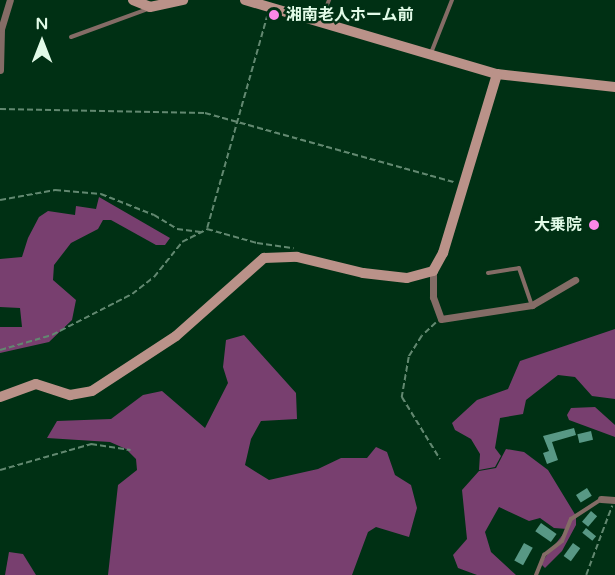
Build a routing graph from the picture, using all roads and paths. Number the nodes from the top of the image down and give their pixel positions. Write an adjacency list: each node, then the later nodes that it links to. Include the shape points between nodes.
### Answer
1 (10, 0): 12 (street, via 1,29)
2 (133, 0): 7 (street)
3 (183, 0): 7 (street)
4 (245, 0): 8 (street)
5 (329, 0): 9 (lane)
6 (452, 0): 11 (lane)
7 (150, 7): 10 (lane)
8 (270, 8): 9 (street); 16 (path)
9 (319, 23): 11 (street)
10 (71, 38)
11 (431, 53): 13 (street)
12 (0, 70)
13 (497, 74): 14 (street); 17 (street)
14 (615, 87)
15 (0, 109): 16 (path, via 205,113)
16 (236, 119): 17 (path); 19 (path)
17 (463, 184): 22 (street, via 439,263)
18 (0, 200): 20 (path, via 55,190 101,194 154,215 177,229)
19 (207, 229): 20 (path); 21 (path, via 257,243 289,245 294,248)
20 (201, 232): 27 (path, via 182,242 154,277 132,294 52,335)
21 (294, 256): 22 (street, via 380,276 407,278); 28 (street, via 274,255 249,267 176,336 92,391 70,394 36,384)
22 (433, 271): 26 (street, via 433,297)
23 (488, 273): 25 (lane, via 519,268)
24 (575, 280): 25 (street)
25 (532, 305): 26 (street)
26 (441, 319): 30 (path, via 413,349 402,386 404,404)
27 (0, 350)
28 (0, 397)
29 (131, 450): 31 (path, via 91,444)
30 (440, 459)
31 (0, 470)
32 (601, 499): 33 (street); 34 (lane, via 571,519 562,541 544,555)
33 (615, 501): 35 (path, via 607,512)
34 (536, 575)
35 (586, 575)

